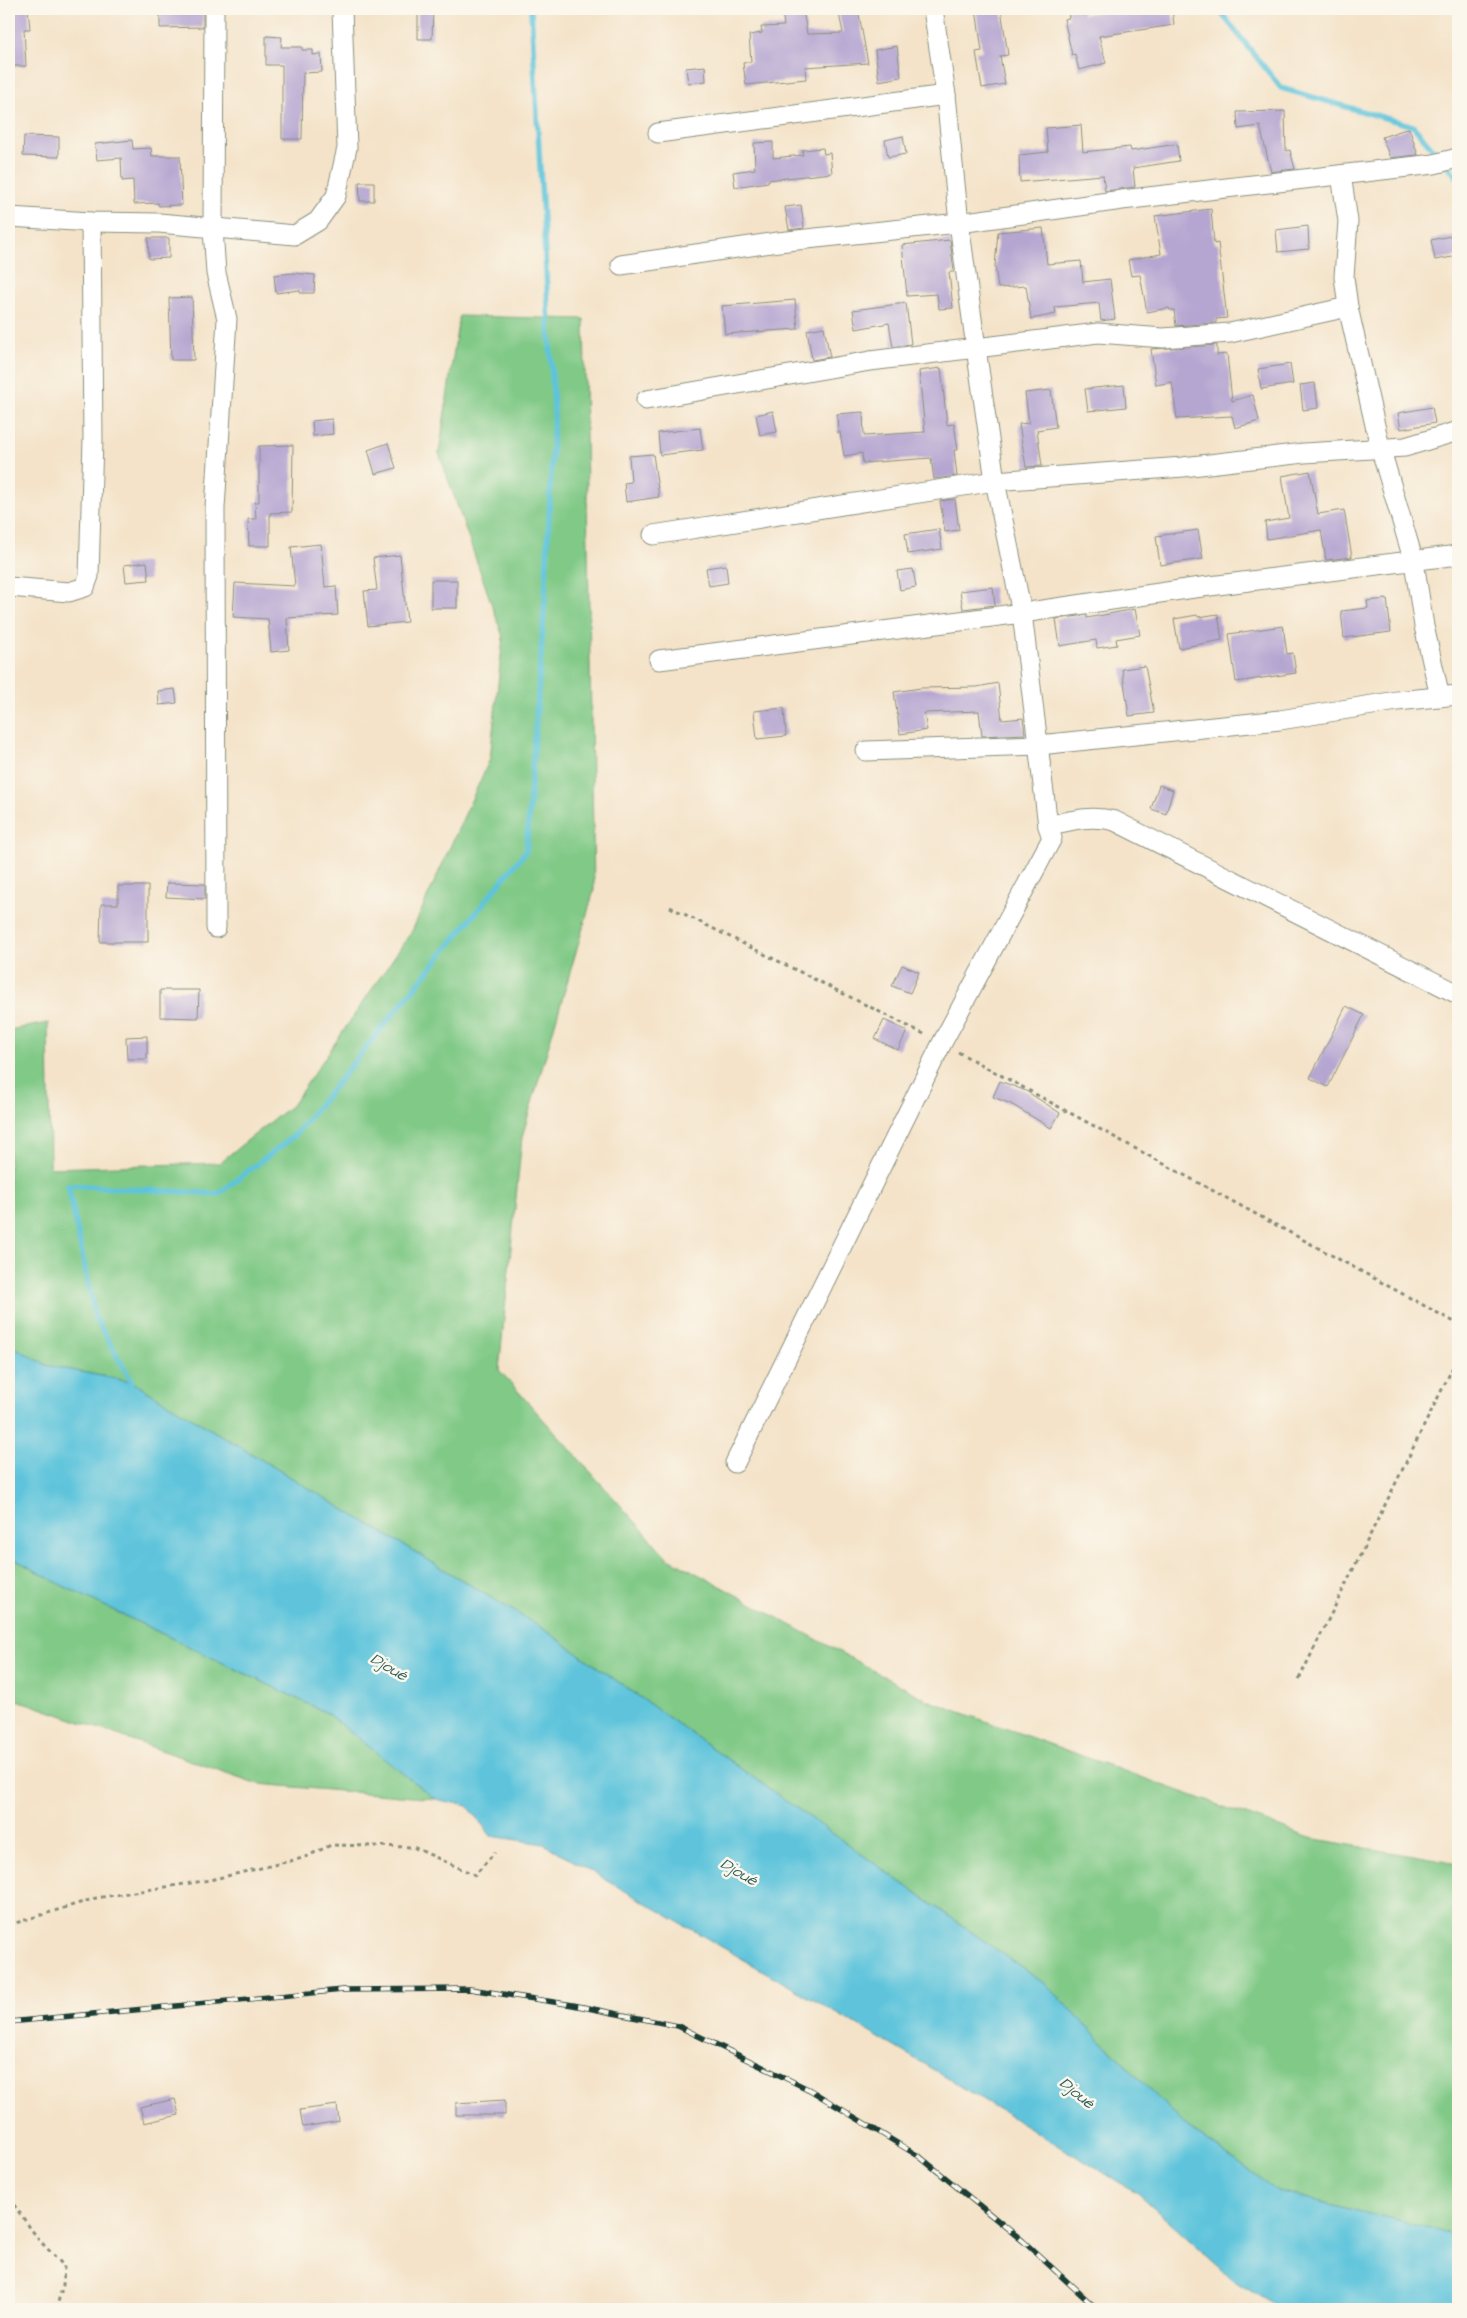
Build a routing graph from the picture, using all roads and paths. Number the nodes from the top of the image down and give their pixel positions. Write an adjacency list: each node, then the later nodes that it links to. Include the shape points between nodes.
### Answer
1 (214, 9): 11 (street)
2 (342, 9): 11 (street, via 347,148 336,196 318,220 295,235)
3 (933, 9): 4 (street)
4 (946, 95): 5 (street); 10 (street)
5 (658, 133)
6 (1458, 158): 7 (street, via 1434,164)
7 (1341, 174): 10 (street, via 1132,198); 13 (street, via 1348,221 1344,277)
8 (9, 217): 9 (street)
9 (91, 222): 11 (street, via 159,223); 22 (street, via 93,439 90,576 85,587 74,591)
10 (959, 223): 12 (street, via 778,242); 14 (street)
11 (213, 229): 30 (street, via 216,272 227,319 215,508)
12 (621, 265)
13 (1348, 307): 14 (street, via 1230,332 1163,338 1098,334); 17 (street)
14 (976, 348): 15 (street, via 870,361); 18 (street)
15 (646, 400)
16 (1458, 431): 17 (street, via 1405,446)
17 (1380, 447): 18 (street, via 1183,467); 21 (street)
18 (995, 481): 19 (street); 23 (street)
19 (653, 535)
20 (1458, 555): 21 (street)
21 (1414, 562): 23 (street, via 1194,588); 25 (street, via 1424,626)
22 (9, 587)
23 (1022, 613): 24 (street); 26 (street)
24 (659, 660)
25 (1449, 696): 26 (street, via 1280,720)
26 (1039, 745): 27 (street); 28 (street)
27 (866, 751)
28 (1048, 826): 31 (street, via 1098,816 1116,820); 32 (street, via 1052,838)
29 (670, 906): 32 (path)
30 (216, 928)
31 (1458, 994)
32 (942, 1043): 33 (path); 35 (street)
33 (1458, 1324)
34 (1458, 1357): 36 (path)
35 (735, 1463)
36 (1299, 1679)
37 (495, 1852): 38 (path, via 475,1875 413,1847 331,1845 303,1858 210,1880 96,1898)
38 (9, 1925)
39 (9, 2198): 40 (path, via 39,2240 64,2266)
40 (56, 2309)

